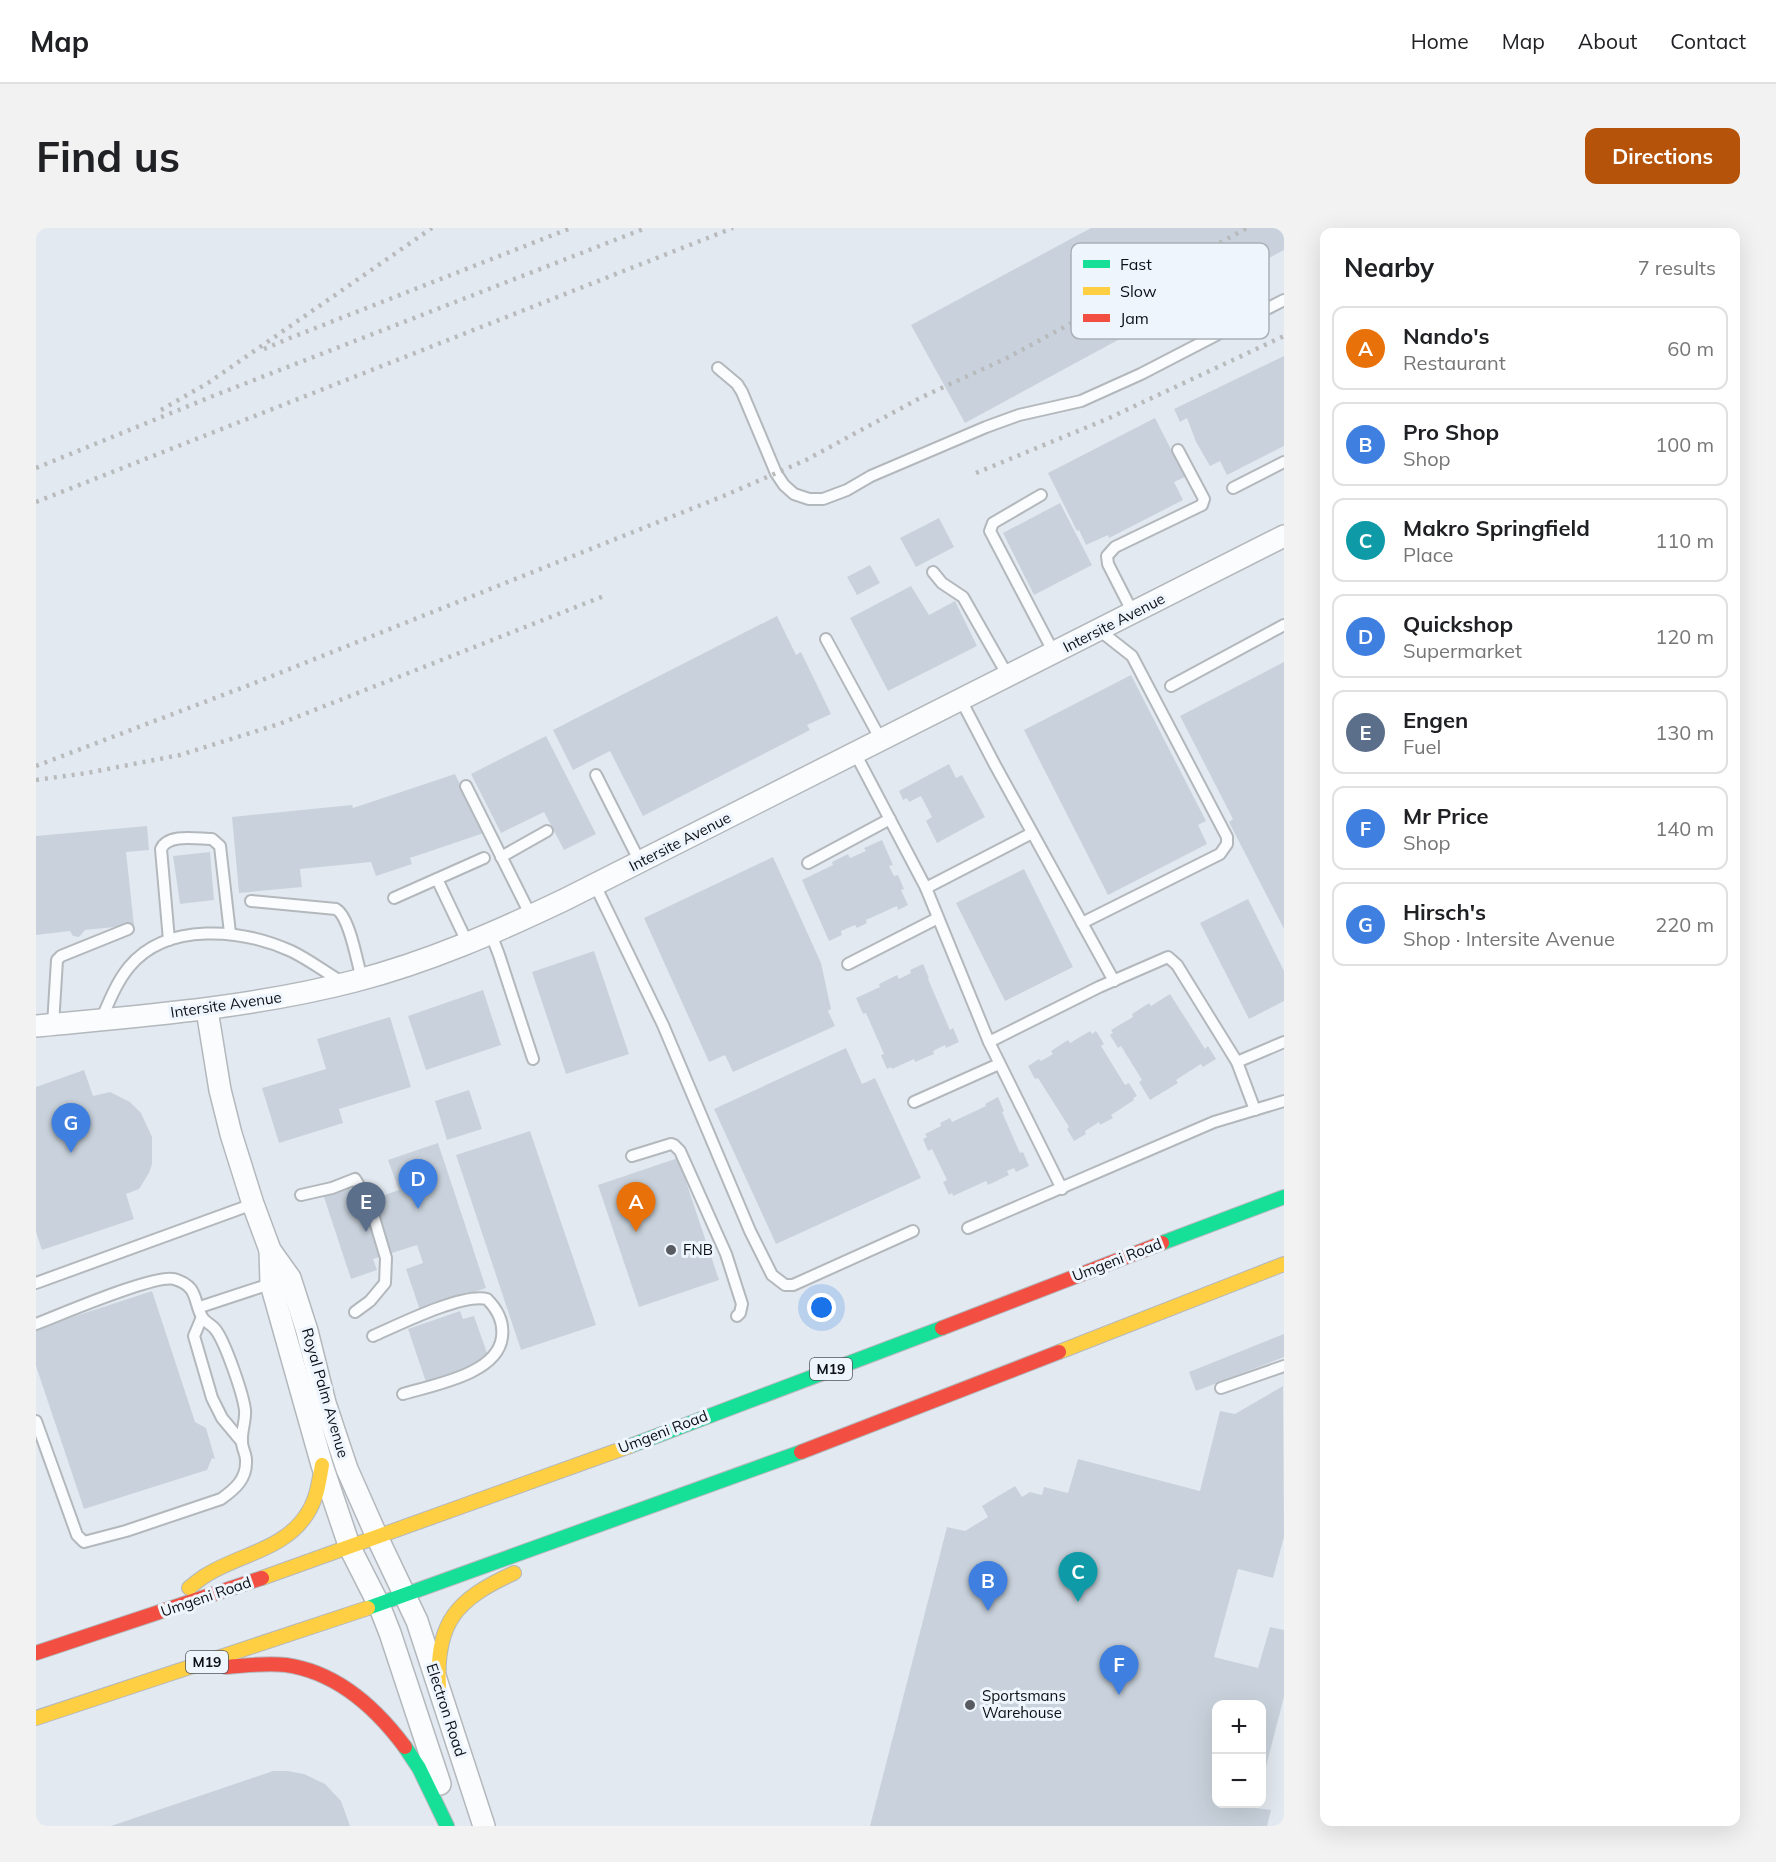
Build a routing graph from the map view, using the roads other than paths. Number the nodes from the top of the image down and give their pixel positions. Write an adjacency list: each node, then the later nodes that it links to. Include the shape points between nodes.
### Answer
1 (1284, 300): 2 (lane)
2 (1269, 308)
3 (1209, 339): 4 (lane, via 1081,401 986,426 823,499 794,494 784,485 742,392)
4 (718, 368)
5 (1179, 450): 11 (lane, via 1204,499 1202,505 1115,547 1107,556)
6 (1284, 462): 7 (lane)
7 (1233, 488)
8 (1041, 495): 15 (lane, via 993,522 990,531)
9 (1284, 536): 11 (street, Intersite Avenue)
10 (933, 572): 16 (lane, via 963,597)
11 (1133, 613): 13 (street, Intersite Avenue)
12 (1284, 625): 17 (lane)
13 (1099, 630): 15 (street, Intersite Avenue); 37 (lane, via 1127,650 1140,670 1227,837 1227,844 1220,854)
14 (826, 639): 19 (lane)
15 (1054, 653): 16 (street, Intersite Avenue)
16 (1008, 676): 18 (street, Intersite Avenue)
17 (1172, 687)
18 (961, 700): 19 (street, Intersite Avenue); 25 (lane)
19 (881, 740): 20 (street, Intersite Avenue)
20 (855, 753): 23 (lane); 28 (street, Intersite Avenue)
21 (596, 775): 28 (lane)
22 (466, 786): 26 (lane)
23 (890, 819): 29 (lane); 32 (lane)
24 (547, 831): 26 (lane)
25 (1032, 833): 32 (lane); 37 (lane)
26 (501, 857): 35 (lane)
27 (484, 858): 30 (lane)
28 (640, 862): 31 (street, Intersite Avenue)
29 (808, 863)
30 (437, 879): 33 (lane); 42 (lane)
31 (595, 885): 35 (street, Intersite Avenue); 63 (lane, via 663,1025 772,1275 785,1285 793,1285)
32 (926, 888): 36 (lane)
33 (394, 898)
34 (251, 901): 44 (lane, via 341,912 346,922)
35 (531, 916): 40 (street, Intersite Avenue)
36 (938, 918): 43 (lane); 49 (lane)
37 (1082, 923): 45 (lane)
38 (128, 929): 48 (lane, via 57,960)
39 (230, 933): 41 (lane); 41 (lane, via 220,846 212,839 175,839 167,841 161,849); 44 (lane, via 270,943)
40 (490, 934): 42 (street, Intersite Avenue); 51 (lane)
41 (169, 940): 47 (lane, via 130,965)
42 (468, 944): 44 (street, Intersite Avenue)
43 (848, 964)
44 (353, 981): 46 (street, Intersite Avenue)
45 (1114, 981): 49 (lane); 52 (lane, via 1162,958 1171,958)
46 (207, 1010): 47 (street, Intersite Avenue); 61 (street, Royal Palm Avenue, via 220,1090)
47 (101, 1020): 48 (street, Intersite Avenue)
48 (44, 1026)
49 (989, 1042): 53 (lane)
50 (1284, 1042): 52 (lane)
51 (533, 1059)
52 (1237, 1062): 56 (lane)
53 (999, 1064): 55 (lane); 58 (lane)
54 (1284, 1101): 56 (lane)
55 (914, 1102)
56 (1255, 1110): 58 (lane, via 1214,1122)
57 (632, 1156): 69 (lane, via 671,1144 680,1151 726,1254 742,1304)
58 (1062, 1189): 62 (lane)
59 (301, 1195): 68 (lane, via 355,1179 366,1196 386,1258 385,1283)
60 (1284, 1197): 78 (highway, Umgeni Road / M19)
61 (253, 1204): 65 (street, Royal Palm Avenue); 66 (lane)
62 (968, 1228)
63 (913, 1231)
64 (1284, 1264): 79 (highway, M19, via 788,1457)
65 (280, 1281): 67 (lane); 77 (street, Royal Palm Avenue); 78 (street, Royal Palm Avenue, via 307,1331 347,1469)
66 (36, 1283)
67 (201, 1312): 70 (lane, via 188,1287 162,1279); 76 (lane, via 216,1330 242,1397 246,1413); 76 (lane, via 195,1336 212,1398 222,1419)
68 (355, 1312)
69 (737, 1316)
70 (36, 1324)
71 (373, 1336): 74 (lane, via 471,1298 487,1299 499,1314 502,1342 490,1361 464,1375)
72 (1284, 1366): 73 (lane)
73 (1221, 1388)
74 (403, 1394)
75 (36, 1421): 76 (lane, via 77,1535 86,1543 221,1499 244,1478 246,1459)
76 (242, 1442)
77 (322, 1465): 80 (street, Royal Palm Avenue); 83 (highway, via 315,1498 306,1516 291,1532 271,1547 207,1575)
78 (378, 1539): 80 (highway, Umgeni Road / M19); 81 (street, Royal Palm Avenue)
79 (552, 1542): 81 (highway, M19); 86 (highway, via 529,1564 467,1600 449,1620 441,1640)
80 (350, 1548): 82 (street, Royal Palm Avenue); 83 (highway, Umgeni Road / M19)
81 (406, 1595): 82 (highway, M19); 86 (street, Electron Road)
82 (379, 1605): 85 (highway, M19); 89 (street, Electron Road)
83 (167, 1611): 84 (highway, Umgeni Road / M19)
84 (36, 1653)
85 (178, 1672): 87 (highway, M19); 88 (highway, via 255,1664 293,1667 324,1676 376,1711 402,1742)
86 (439, 1687): 90 (street, Electron Road)
87 (36, 1718)
88 (447, 1826)
89 (453, 1826)
90 (484, 1826)

